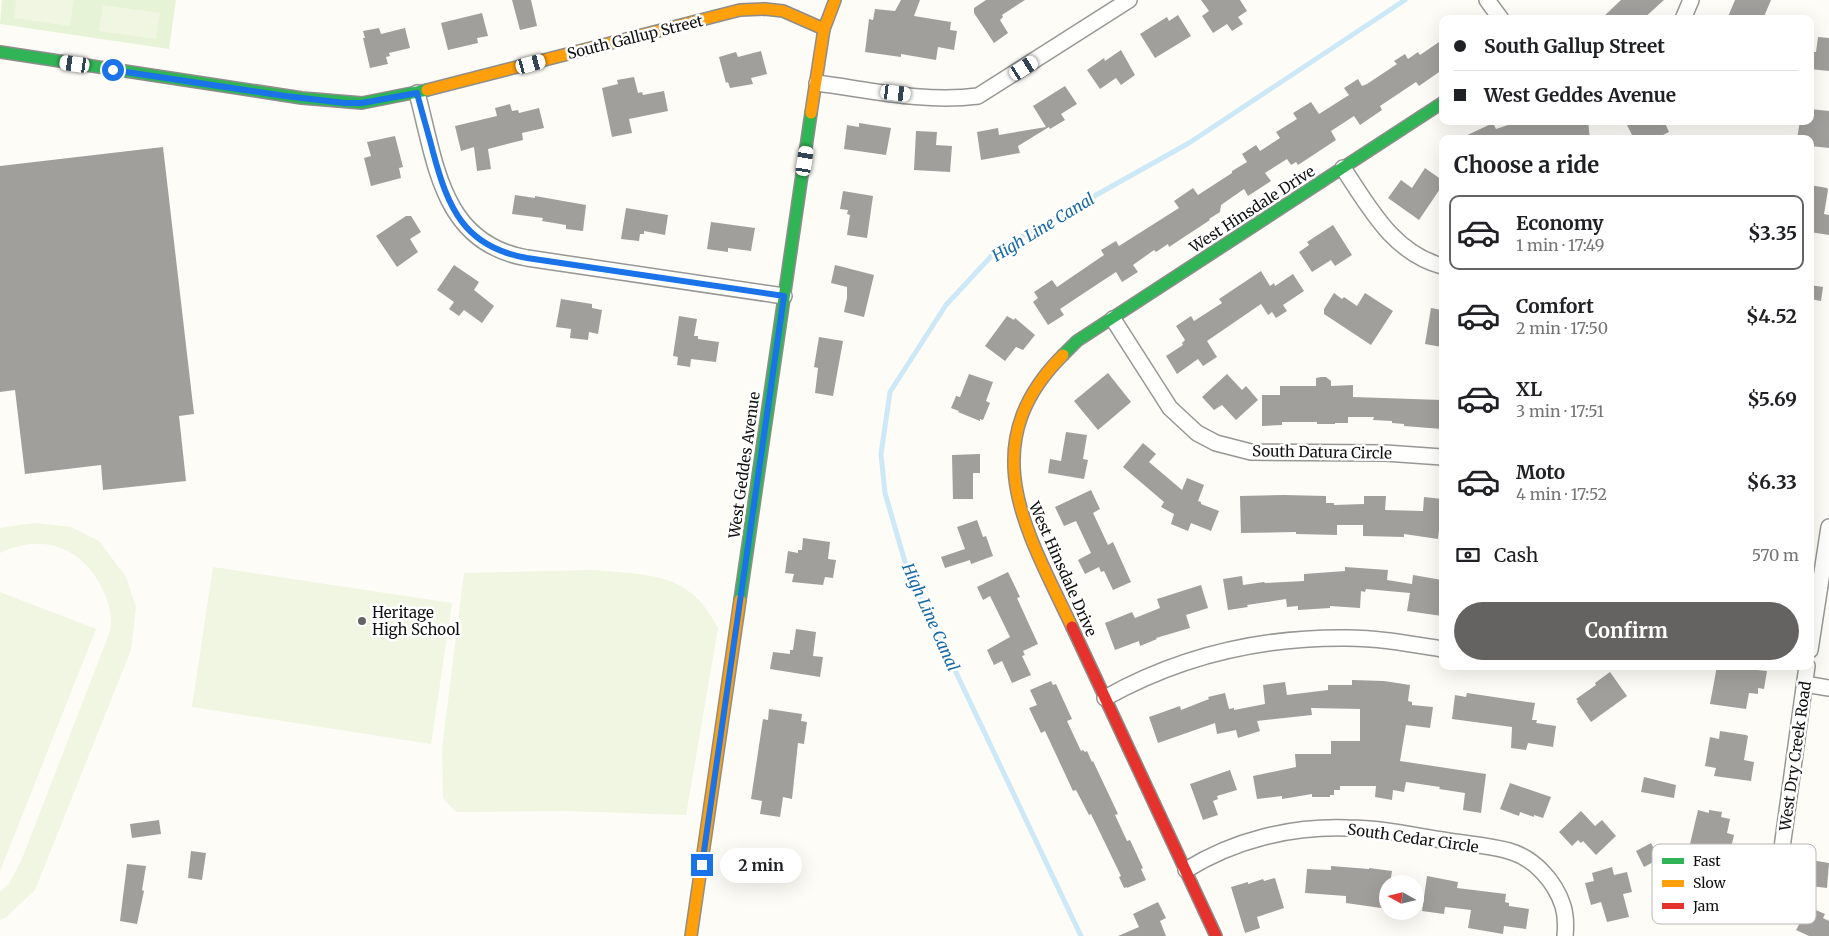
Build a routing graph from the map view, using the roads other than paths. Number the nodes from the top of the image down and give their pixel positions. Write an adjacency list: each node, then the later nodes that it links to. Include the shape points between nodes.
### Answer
1 (835, 0): 7 (street, West Geddes Avenue)
2 (1129, 0): 9 (street, via 978,96 935,98)
3 (1487, 0): 5 (street)
4 (1691, 0): 6 (street)
5 (1498, 15)
6 (1685, 15)
7 (824, 29): 9 (street, West Geddes Avenue); 10 (street, South Gallup Street, via 783,11 740,10)
8 (0, 52): 10 (street, South Gallup Street, via 345,103)
9 (817, 83): 14 (street, West Geddes Avenue)
10 (417, 93): 14 (street, via 442,188 454,212 469,230 493,248 527,258)
11 (1439, 105): 12 (street, West Hinsdale Drive)
12 (1343, 168): 13 (street, via 1391,236 1404,248); 15 (street, West Hinsdale Drive)
13 (1439, 265)
14 (784, 296): 26 (street, West Geddes Avenue)
15 (1113, 319): 16 (street, South Datura Circle, via 1170,408 1197,433 1216,443 1251,452 1385,453); 23 (street, West Hinsdale Drive, via 1077,341 1040,380 1022,417 1014,456 1014,478 1021,516)
16 (1439, 458)
17 (1829, 527): 18 (street)
18 (1814, 624)
19 (1439, 649): 23 (street, via 1348,638 1261,644 1174,665)
20 (1807, 670): 21 (street, West Dry Creek Road)
21 (1805, 684): 22 (street); 24 (street, West Dry Creek Road)
22 (1829, 688)
23 (1105, 698): 25 (street, West Hinsdale Drive)
24 (1782, 844)
25 (1186, 870): 27 (street, West Hinsdale Drive); 28 (street, South Cedar Circle, via 1204,858 1236,845 1304,829 1381,830 1509,851 1529,861 1550,880 1563,907)
26 (691, 936)
27 (1216, 936)
28 (1566, 936)

